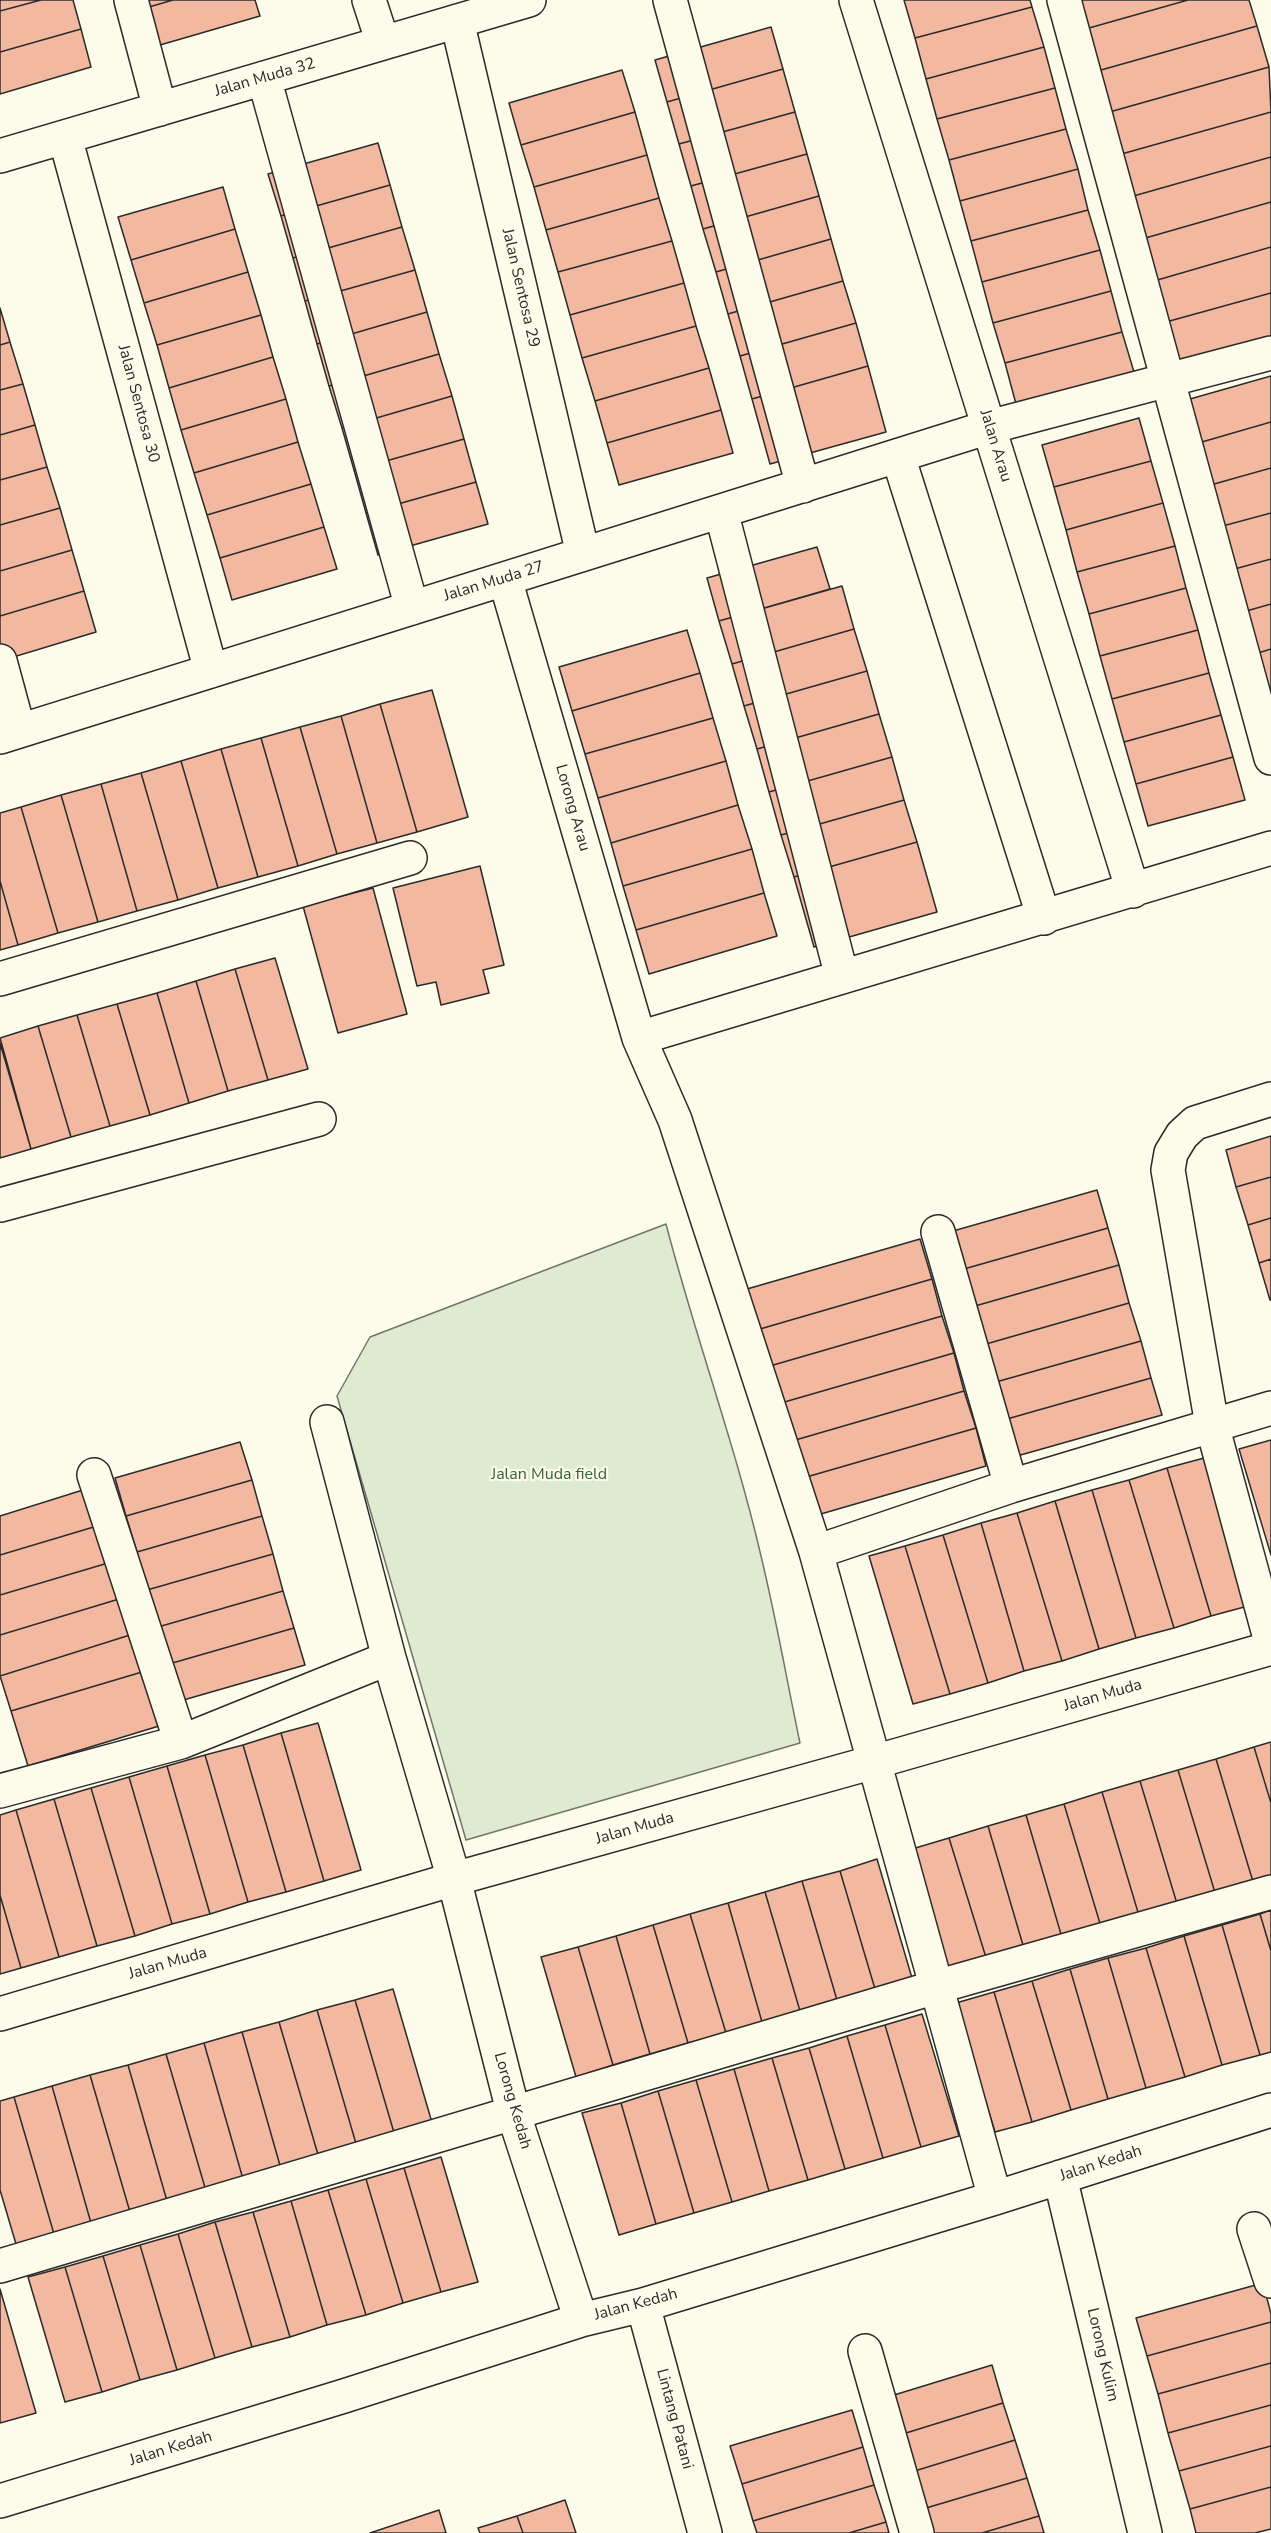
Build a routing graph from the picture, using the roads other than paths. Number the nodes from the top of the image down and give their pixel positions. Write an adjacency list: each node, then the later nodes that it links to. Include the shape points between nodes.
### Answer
1 (131, 0): 10 (street)
2 (369, 0): 8 (street)
3 (529, 0): 7 (street, Jalan Muda 32)
4 (669, 0): 17 (street)
5 (856, 0): 15 (street, Jalan Arau)
6 (1064, 0): 14 (street)
7 (457, 21): 8 (street, Jalan Muda 32); 19 (street, Jalan Sentosa 29)
8 (383, 43): 9 (street, Jalan Muda 32)
9 (264, 78): 10 (street, Jalan Muda 32); 21 (street)
10 (160, 109): 11 (street, Jalan Muda 32)
11 (65, 137): 12 (street, Jalan Muda 32); 23 (street, Jalan Sentosa 30)
12 (0, 156)
13 (1271, 353): 14 (street, Jalan Muda 27)
14 (1168, 380): 15 (street, Jalan Muda 27); 25 (street)
15 (989, 427): 16 (street, Jalan Muda 27); 28 (street, Jalan Arau)
16 (898, 456): 17 (street, Jalan Muda 27); 29 (street)
17 (803, 486): 18 (street, Jalan Muda 27)
18 (721, 511): 19 (street, Jalan Muda 27); 30 (street)
19 (583, 554): 20 (street, Jalan Muda 27)
20 (505, 579): 21 (street, Jalan Muda 27); 32 (street, Lorong Arau)
21 (412, 608): 23 (street, Jalan Muda 27)
22 (0, 661): 24 (street)
23 (211, 671): 24 (street, Jalan Muda 27)
24 (10, 734)
25 (1271, 758)
26 (1271, 848): 28 (street)
27 (410, 858): 31 (street)
28 (1133, 891): 29 (street)
29 (1044, 918): 30 (street)
30 (842, 977): 32 (street)
31 (0, 979)
32 (639, 1038): 42 (street, Lorong Arau, via 675,1120)
33 (1271, 1099): 39 (street, via 1194,1123 1171,1153 1168,1170)
34 (319, 1119): 35 (street)
35 (0, 1205)
36 (938, 1232): 41 (street)
37 (1271, 1408): 39 (street)
38 (327, 1422): 45 (street, Lorong Kedah)
39 (1212, 1425): 41 (street); 43 (street)
40 (94, 1475): 46 (street)
41 (1011, 1486): 42 (street)
42 (816, 1552): 47 (street, Lorong Arau)
43 (1271, 1642)
44 (1271, 1648): 47 (street, Jalan Muda)
45 (389, 1658): 46 (street); 49 (street, Lorong Kedah)
46 (181, 1742): 48 (street)
47 (874, 1762): 49 (street, Jalan Muda); 51 (street, Lorong Arau)
48 (0, 1791)
49 (454, 1879): 52 (street, Jalan Muda); 54 (street, Lorong Kedah)
50 (1271, 1892): 51 (street)
51 (936, 1987): 54 (street); 56 (street, Lorong Arau)
52 (0, 2014)
53 (1271, 2110): 55 (street, Jalan Kedah)
54 (514, 2115): 58 (street); 61 (street, Lorong Kedah)
55 (1060, 2177): 56 (street, Jalan Kedah); 66 (street, Lorong Kulim)
56 (995, 2198): 60 (street, Jalan Kedah)
57 (1254, 2229): 59 (street)
58 (0, 2266)
59 (1271, 2281)
60 (643, 2305): 61 (street, Jalan Kedah); 64 (street, Lintang Patani)
61 (581, 2320): 63 (street, Jalan Kedah)
62 (865, 2351): 65 (street)
63 (0, 2500)
64 (705, 2533)
65 (917, 2533)
66 (1145, 2533)

